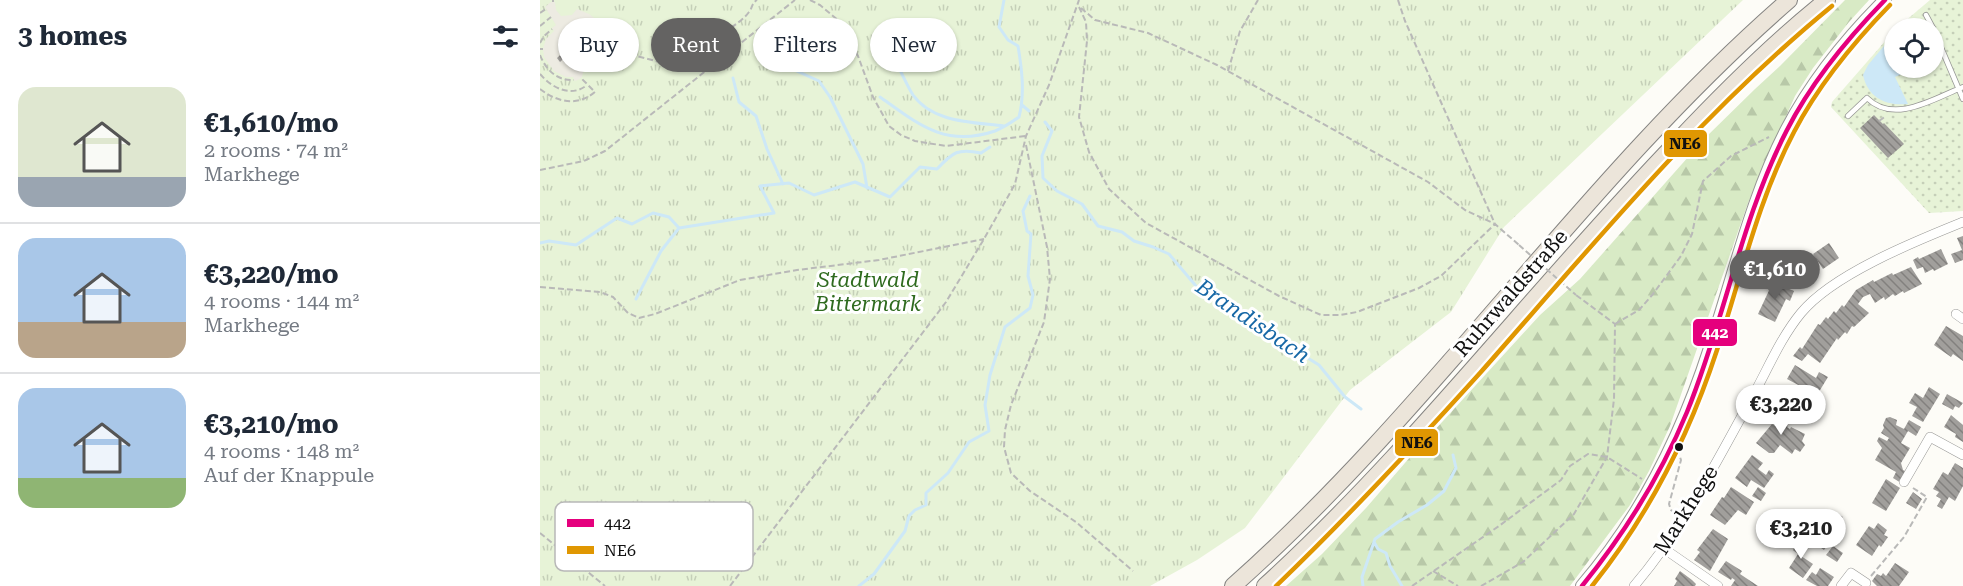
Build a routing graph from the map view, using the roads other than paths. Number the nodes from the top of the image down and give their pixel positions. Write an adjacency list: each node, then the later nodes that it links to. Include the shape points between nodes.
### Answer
1 (1789, 0): 15 (highway, Ruhrwaldstraße, via 1691,93 1364,458)
2 (1827, 0): 16 (highway, via 1770,50 1648,172 1369,484)
3 (1886, 0): 17 (street, via 1846,40 1786,130 1674,443 1653,485)
4 (1926, 15): 5 (lane)
5 (1927, 18)
6 (1944, 52): 7 (lane)
7 (1961, 87): 8 (lane); 9 (lane, via 1902,110 1881,107 1867,98)
8 (1963, 99)
9 (1848, 116)
10 (1963, 222): 13 (street, Markhege, via 1847,277 1801,313)
11 (1963, 455): 12 (street, via 1930,436)
12 (1904, 482)
13 (1663, 548): 18 (street, Markhege); 19 (street)
14 (1866, 583): 20 (street, via 1851,573)
15 (1233, 586)
16 (1266, 586)
17 (1582, 586)
18 (1634, 586)
19 (1718, 586)
20 (1841, 586)

